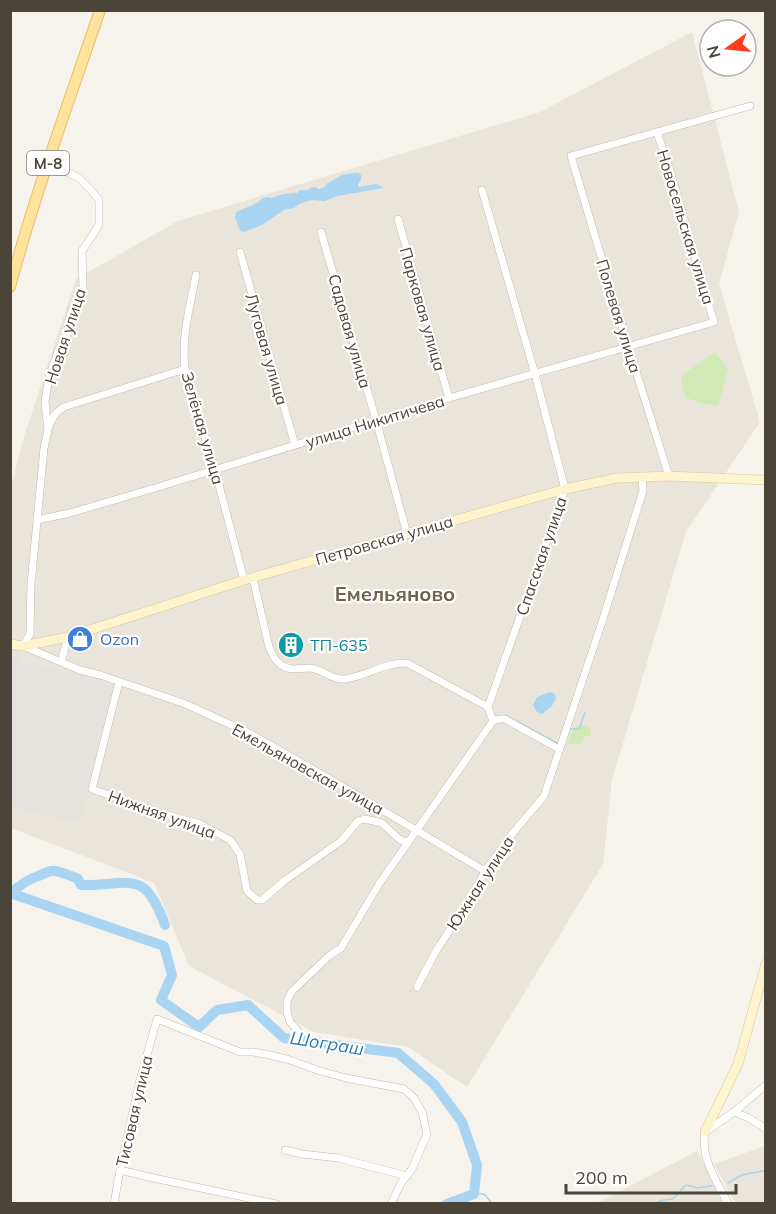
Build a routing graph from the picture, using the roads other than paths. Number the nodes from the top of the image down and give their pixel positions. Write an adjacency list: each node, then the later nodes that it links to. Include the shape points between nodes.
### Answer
1 (100, 10): 4 (main road, М-8)
2 (750, 106): 3 (street)
3 (657, 132): 11 (street, Новосельская улица); 12 (street, Полевая улица, via 571,156)
4 (48, 163): 10 (main road, М-8); 17 (street, Новая улица, via 79,178 90,189 99,200 99,225 82,251 83,290 49,377 45,402)
5 (482, 190): 14 (street, Спасская улица)
6 (398, 219): 15 (street, Парковая улица)
7 (321, 232): 16 (street, Садовая улица)
8 (240, 252): 18 (street, Луговая улица)
9 (196, 275): 13 (street, Зелёная улица, via 184,340)
10 (10, 287)
11 (714, 322): 12 (street, улица Никитичева)
12 (628, 346): 14 (street, улица Никитичева); 20 (street, Полевая улица)
13 (185, 369): 17 (street, via 64,407 52,418); 19 (street, Зелёная улица)
14 (536, 374): 15 (street, улица Никитичева); 23 (street, Спасская улица)
15 (449, 398): 16 (street, улица Никитичева)
16 (376, 420): 18 (street, улица Никитичева); 25 (street, Садовая улица)
17 (48, 430): 24 (street, Новая улица)
18 (295, 445): 19 (street, улица Никитичева)
19 (216, 470): 24 (street, улица Никитичева); 26 (street, Зелёная улица)
20 (669, 476): 21 (street, Петровская улица); 22 (street, Петровская улица)
21 (642, 477): 23 (street, Петровская улица, via 616,478); 34 (street, via 643,491)
22 (765, 480)
23 (565, 489): 25 (street, Петровская улица); 32 (street, Спасская улица)
24 (37, 520): 29 (street, Новая улица, via 30,634)
25 (407, 534): 26 (street, Петровская улица)
26 (249, 579): 27 (street, Петровская улица); 32 (street, Зелёная улица, via 269,646 283,667 313,668 342,679 407,663)
27 (68, 637): 29 (street, Петровская улица); 30 (street)
28 (10, 644): 29 (street, Петровская улица)
29 (23, 646): 30 (street, Емельяновская улица)
30 (61, 662): 31 (street, Емельяновская улица)
31 (119, 682): 35 (street, Емельяновская улица, via 183,703 249,733); 36 (street, Нижняя улица, via 92,789 200,824 230,840 240,854 247,891 257,900 340,841 358,821 382,823)
32 (488, 706): 33 (street)
33 (493, 721): 34 (street, via 506,719); 35 (street)
34 (559, 749): 37 (street, Южная улица, via 544,796)
35 (417, 831): 36 (street); 37 (street, Емельяновская улица)
36 (408, 843): 40 (street, via 341,948 292,992 287,1012 298,1031)
37 (485, 871): 39 (street, Южная улица)
38 (765, 963): 44 (street, via 738,1064)
39 (417, 987)
40 (296, 1043)
41 (765, 1084): 42 (street)
42 (734, 1112): 43 (street); 44 (street)
43 (765, 1129)
44 (705, 1132): 51 (street, via 706,1159)
45 (285, 1150): 47 (street, via 338,1158)
46 (120, 1170): 47 (street, Тисовая улица, via 157,1019 240,1052 404,1089 422,1112 427,1134); 48 (street, Тисовая улица); 49 (street)
47 (407, 1176): 50 (street)
48 (114, 1203)
49 (276, 1203)
50 (391, 1203)
51 (728, 1203)

